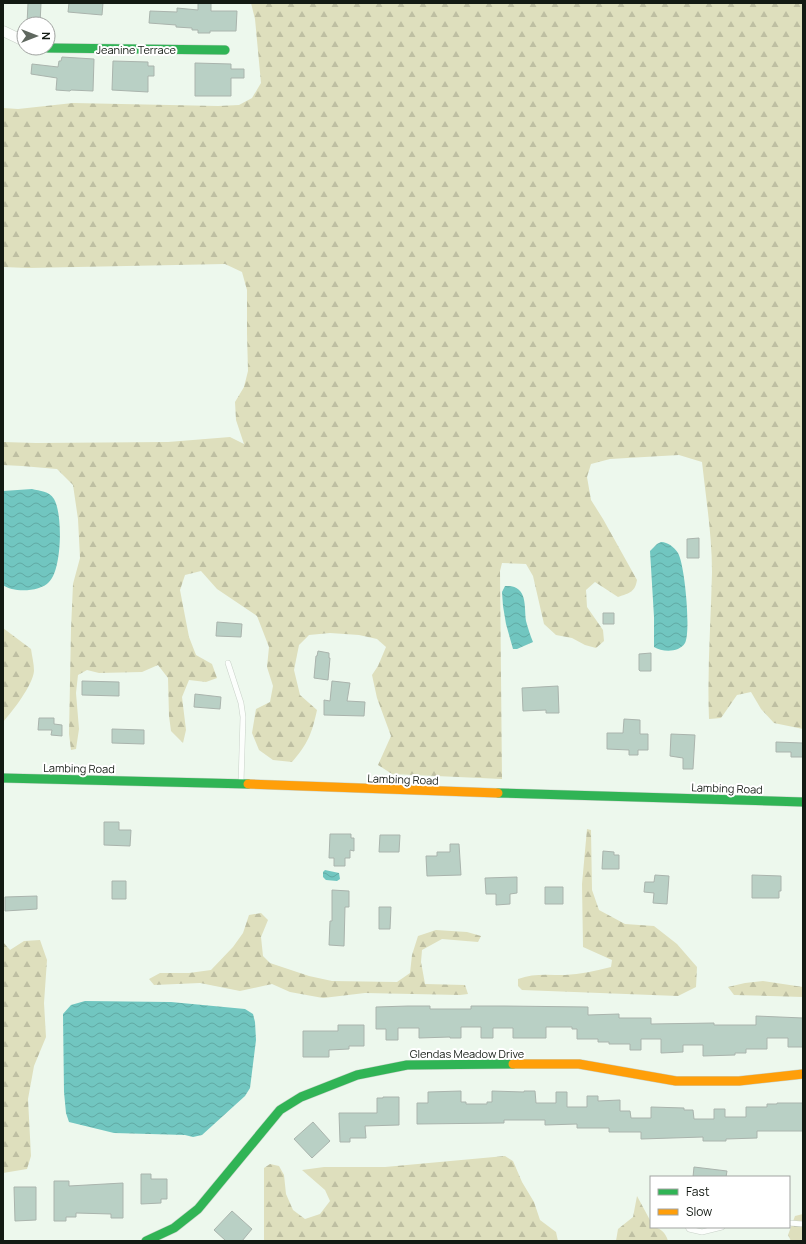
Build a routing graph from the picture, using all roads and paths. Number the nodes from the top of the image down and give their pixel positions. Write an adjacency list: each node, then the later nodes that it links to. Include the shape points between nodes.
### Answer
1 (3, 31): 2 (street)
2 (16, 37)
3 (56, 48): 4 (street, Jeanine Terrace)
4 (225, 50)
5 (228, 662): 7 (lane, via 243,717)
6 (3, 778): 7 (street, Lambing Road)
7 (241, 784): 8 (street, Lambing Road)
8 (803, 802)
9 (803, 1074): 14 (street, Glendas Meadow Drive, via 739,1081 676,1081 579,1064 407,1065 357,1075 301,1097 280,1110 198,1209 174,1228)
10 (790, 1223): 11 (lane)
11 (803, 1224)
12 (688, 1228): 13 (lane, via 702,1232)
13 (718, 1228)
14 (146, 1241)

